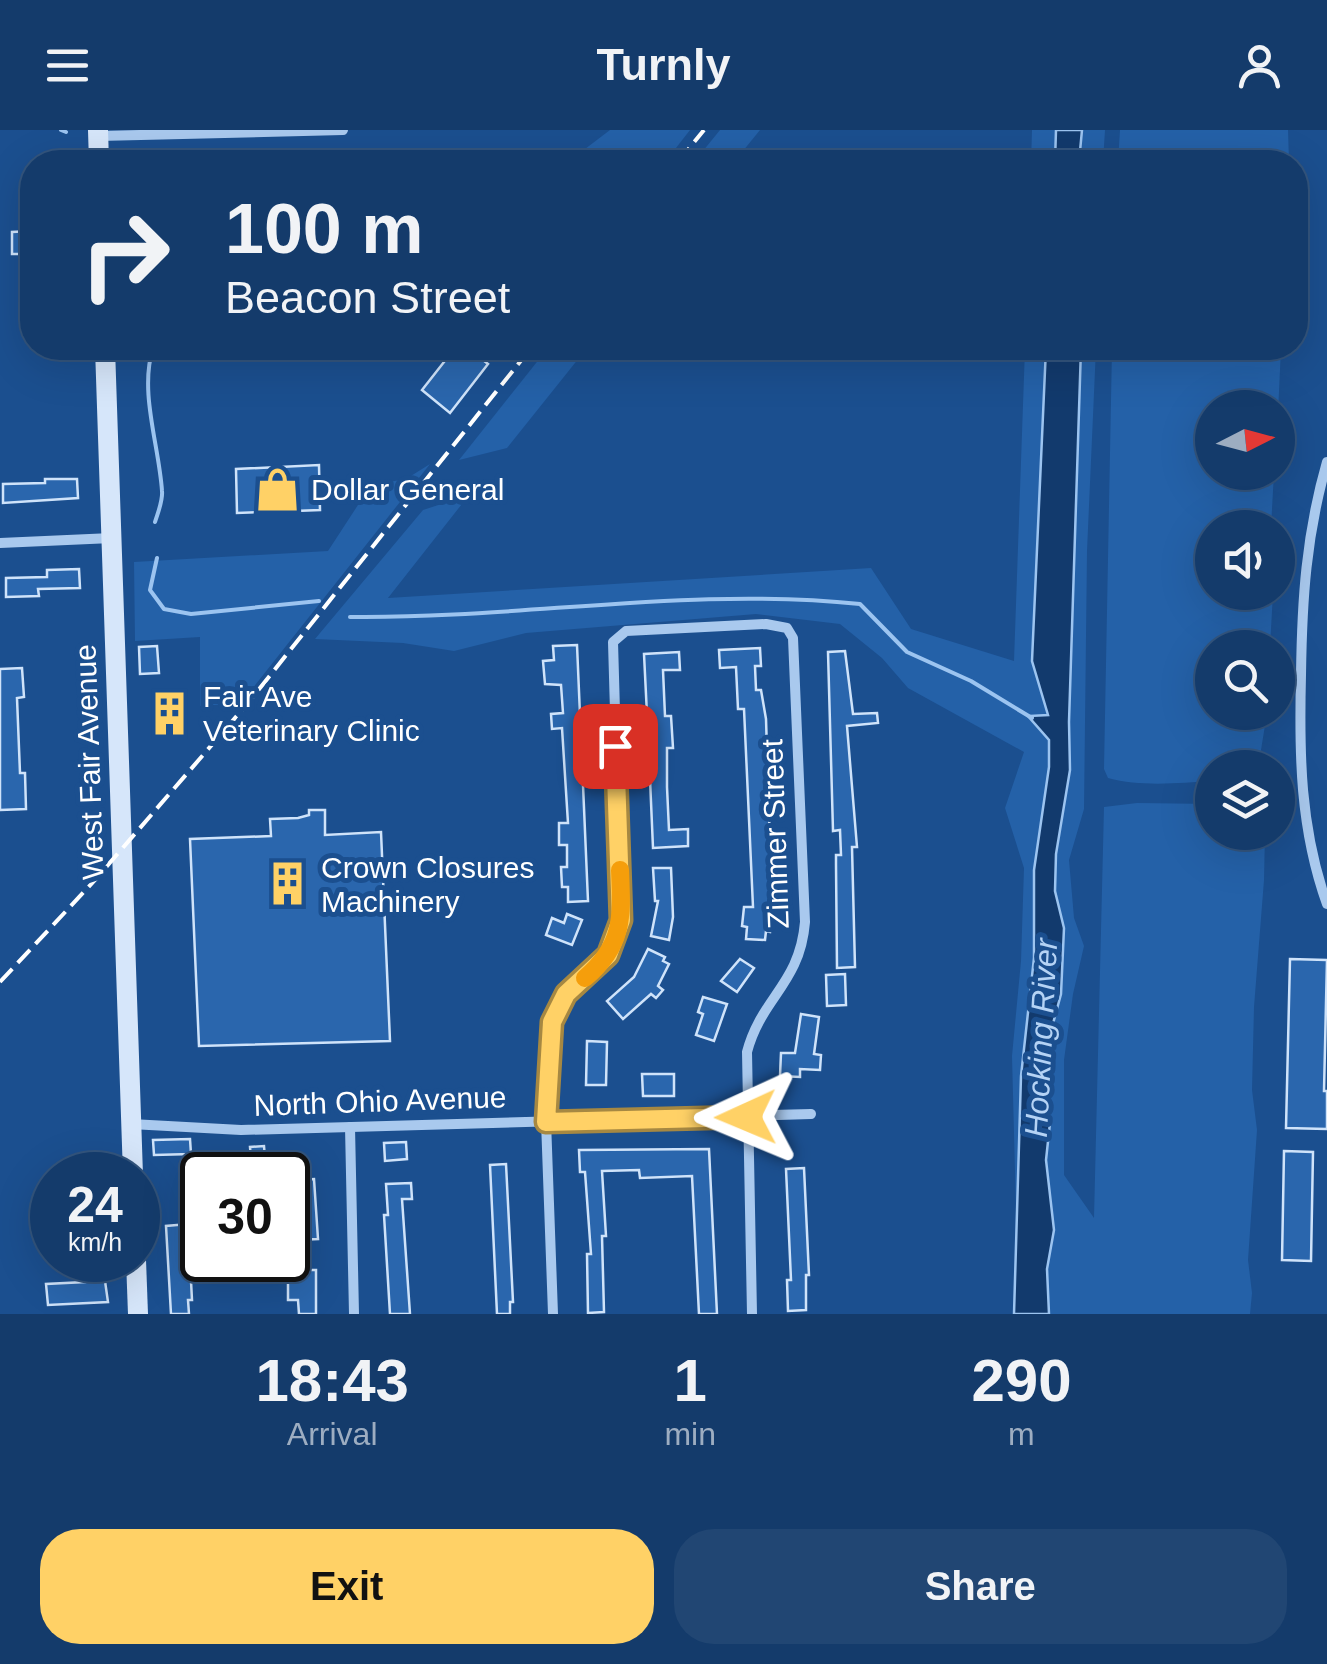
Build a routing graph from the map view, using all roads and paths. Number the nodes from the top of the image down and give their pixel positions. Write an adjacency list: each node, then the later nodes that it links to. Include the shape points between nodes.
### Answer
1 (343, 130): 2 (street)
2 (99, 133)
3 (105, 360): 5 (street, West Fair Avenue)
4 (1327, 462): 7 (street, via 1304,570 1299,743 1308,836)
5 (112, 538): 6 (street); 11 (street, West Fair Avenue)
6 (0, 543)
7 (1327, 904)
8 (811, 1114): 9 (street, North Ohio Avenue)
9 (746, 1117): 10 (street, North Ohio Avenue); 10 (street, Zimmer Street, via 752,1036 791,976 803,942 793,638 787,628 766,624 618,635 611,652 621,920 608,955 566,994 552,1022); 18 (street, Zimmer Street)
10 (546, 1122): 12 (street, North Ohio Avenue); 17 (street)
11 (130, 1124): 12 (street, North Ohio Avenue); 13 (street, West Fair Avenue)
12 (350, 1127): 16 (street)
13 (131, 1152)
14 (137, 1282): 15 (street)
15 (138, 1314)
16 (354, 1314)
17 (553, 1314)
18 (752, 1314)

